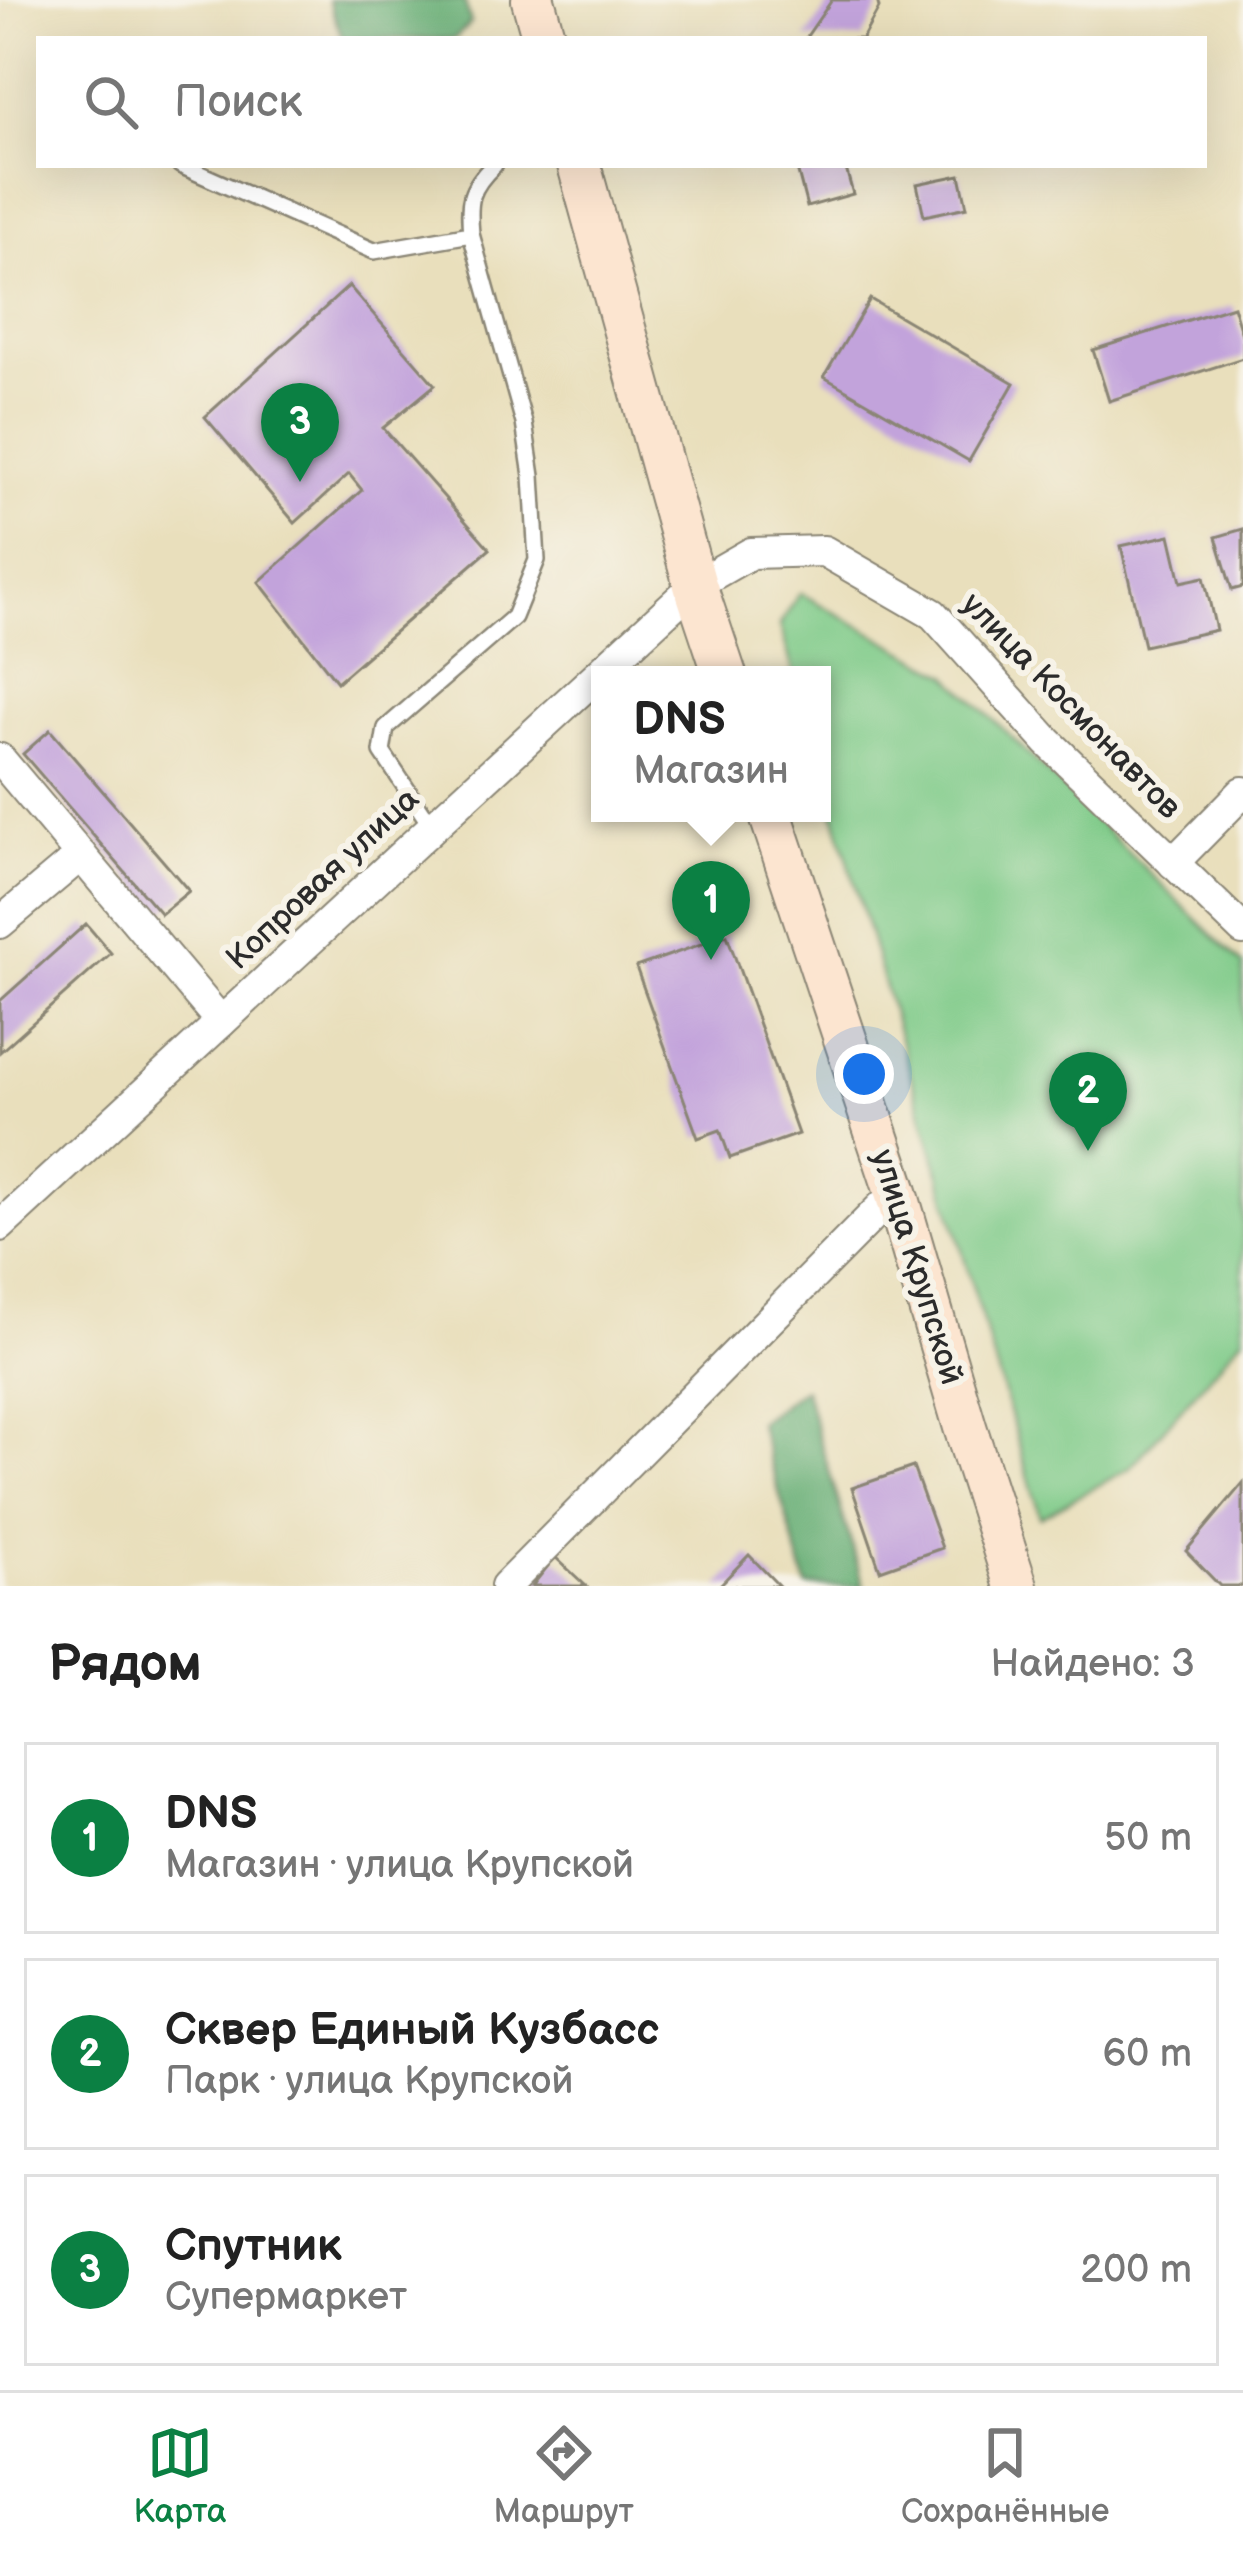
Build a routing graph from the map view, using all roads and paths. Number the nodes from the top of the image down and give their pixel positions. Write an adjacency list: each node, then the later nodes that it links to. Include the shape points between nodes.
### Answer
1 (533, 0): 2 (street)
2 (543, 36)
3 (187, 168): 6 (lane, via 374,251)
4 (491, 168): 6 (lane, via 468,204)
5 (580, 168): 7 (street)
6 (471, 234): 14 (lane, via 524,423 537,560 514,617 386,728 382,752)
7 (695, 585): 8 (street, Копровая улица); 9 (street); 16 (street, улица Космонавтов, via 751,553 824,551 933,614 1048,742)
8 (607, 666)
9 (722, 666)
10 (591, 681): 14 (street, Копровая улица)
11 (0, 759): 15 (street)
12 (1243, 792): 16 (street)
13 (773, 822): 20 (street, улица Крупской)
14 (432, 827): 19 (street, Копровая улица)
15 (81, 855): 17 (street); 19 (street)
16 (1173, 862): 18 (street, улица Космонавтов)
17 (0, 923)
18 (1243, 930)
19 (221, 1022): 21 (street, Копровая улица)
20 (896, 1192): 22 (street); 23 (street, улица Крупской)
21 (0, 1226)
22 (506, 1586)
23 (1016, 1586)

